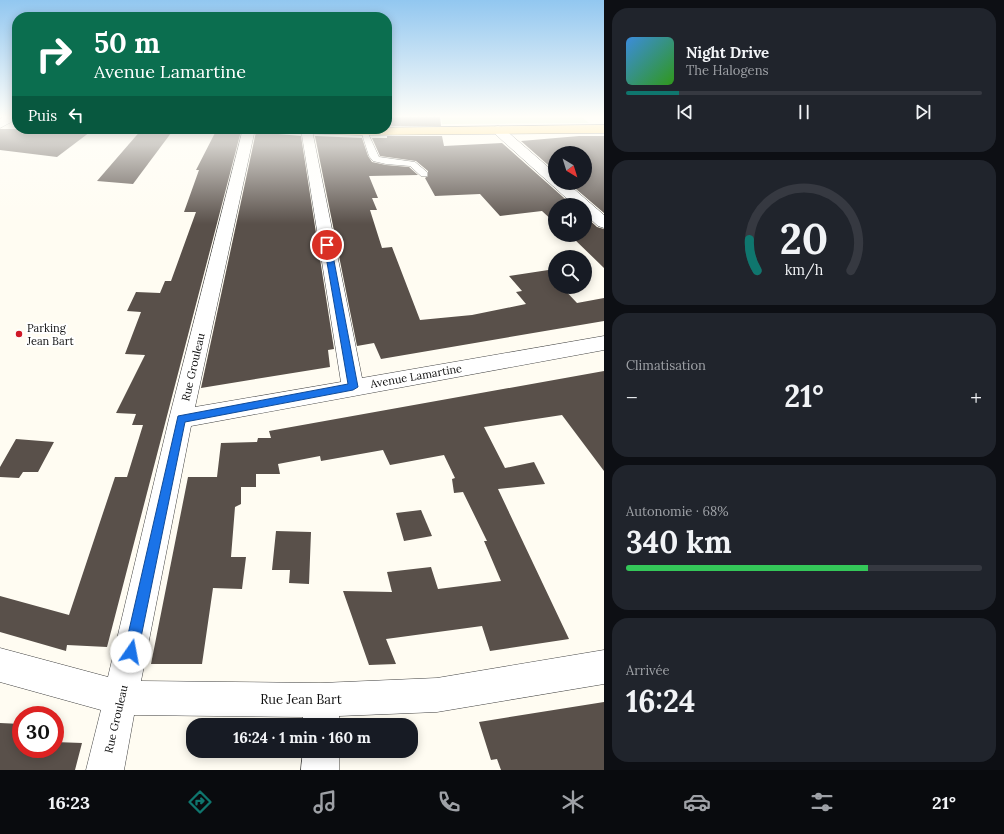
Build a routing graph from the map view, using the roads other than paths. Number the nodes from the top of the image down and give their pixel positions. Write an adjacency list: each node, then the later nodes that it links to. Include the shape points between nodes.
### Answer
1 (244, 152): 13 (street, Rue Grouleau)
2 (310, 152): 12 (street)
3 (371, 152): 5 (lane, via 376,159 412,164)
4 (523, 152): 6 (street)
5 (424, 174)
6 (548, 174)
7 (566, 190): 8 (street)
8 (575, 198)
9 (592, 213): 10 (street)
10 (604, 223)
11 (604, 342): 12 (street, Avenue Lamartine)
12 (353, 387): 13 (street, Avenue Lamartine)
13 (181, 419): 16 (street, Rue Grouleau)
14 (0, 665): 16 (street, Rue Jean Bart)
15 (604, 667): 17 (street, Rue Jean Bart)
16 (121, 698): 17 (street, Rue Jean Bart); 19 (street, Rue Grouleau)
17 (321, 713)
18 (320, 758): 20 (street)
19 (105, 770)
20 (320, 770)

